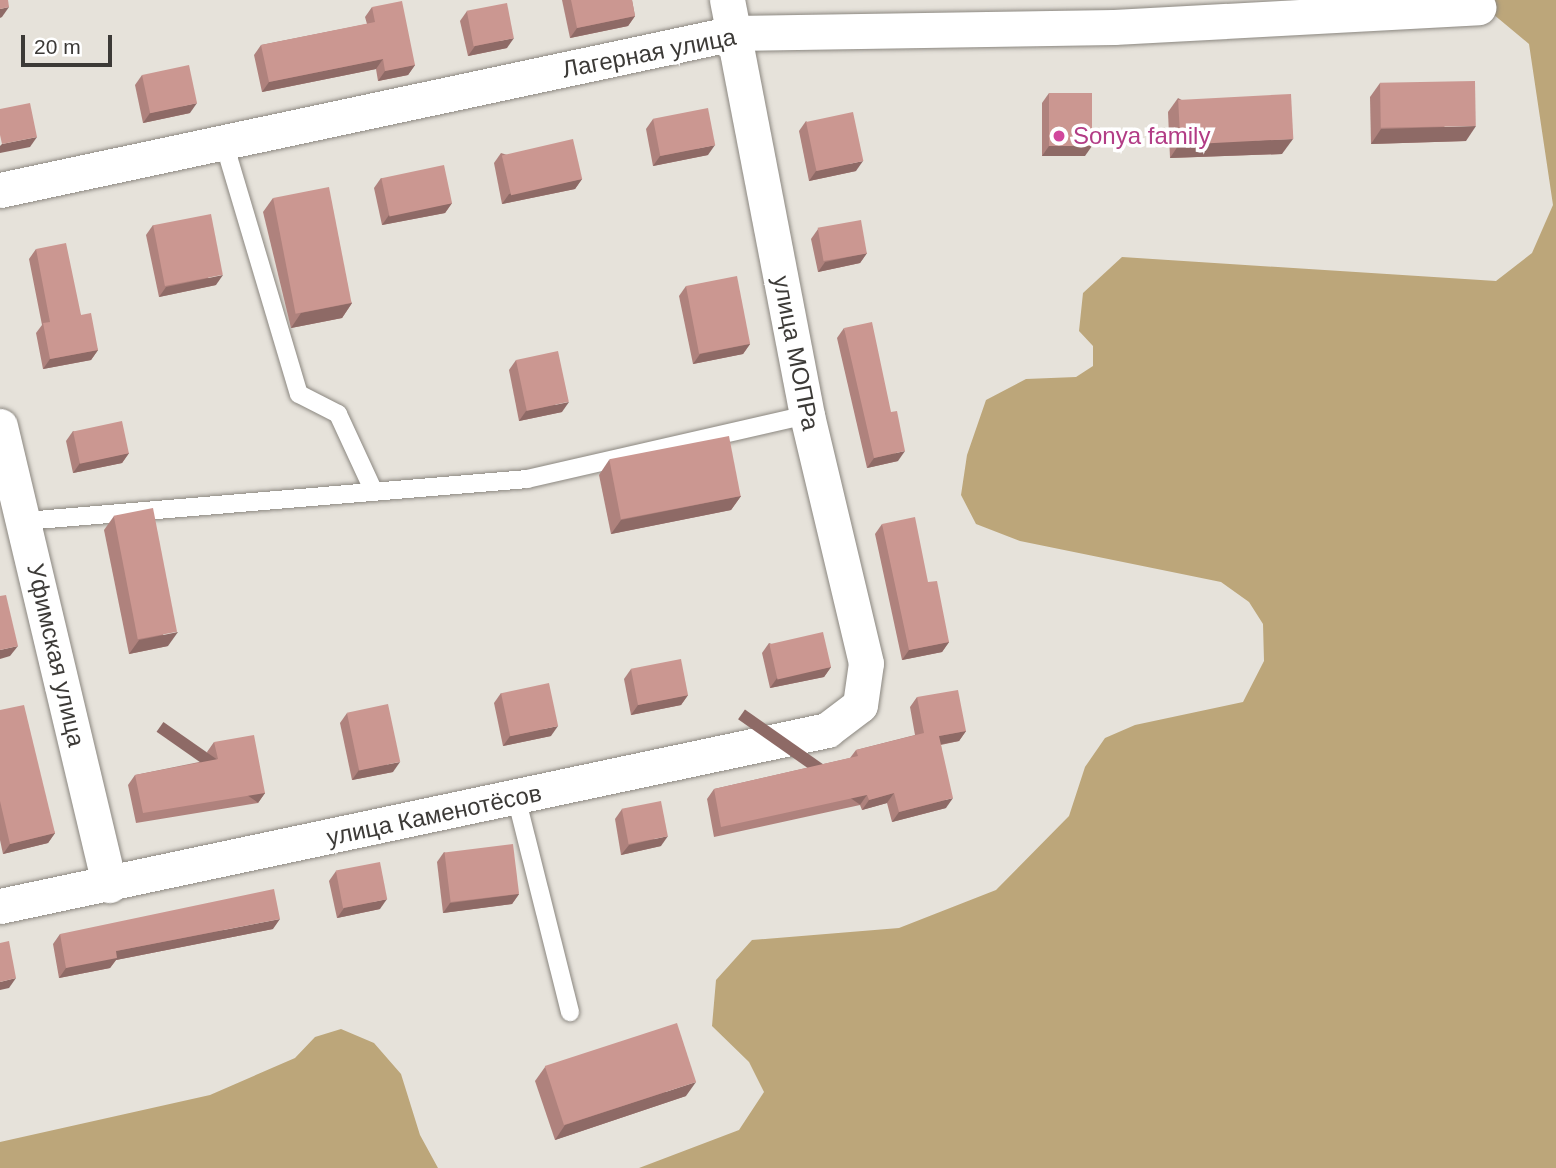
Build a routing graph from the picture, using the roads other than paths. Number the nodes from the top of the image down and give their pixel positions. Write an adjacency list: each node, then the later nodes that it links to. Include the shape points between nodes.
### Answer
1 (1478, 7): 2 (street, Лагерная улица, via 1114,27)
2 (731, 17): 3 (street, Лагерная улица); 5 (street, улица МОПРа)
3 (224, 142): 4 (street, Лагерная улица); 7 (lane, via 299,394 338,414)
4 (0, 190)
5 (807, 415): 7 (lane, via 527,479); 9 (street, улица МОПРа, via 866,663)
6 (0, 426): 8 (street, Уфимская улица)
7 (374, 492): 8 (lane)
8 (25, 521): 11 (street, Уфимская улица)
9 (860, 705): 10 (street, улица Каменотёсов, via 828,730)
10 (516, 797): 11 (street, улица Каменотёсов); 13 (lane)
11 (109, 884): 12 (street, улица Каменотёсов)
12 (0, 906)
13 (569, 1012)

